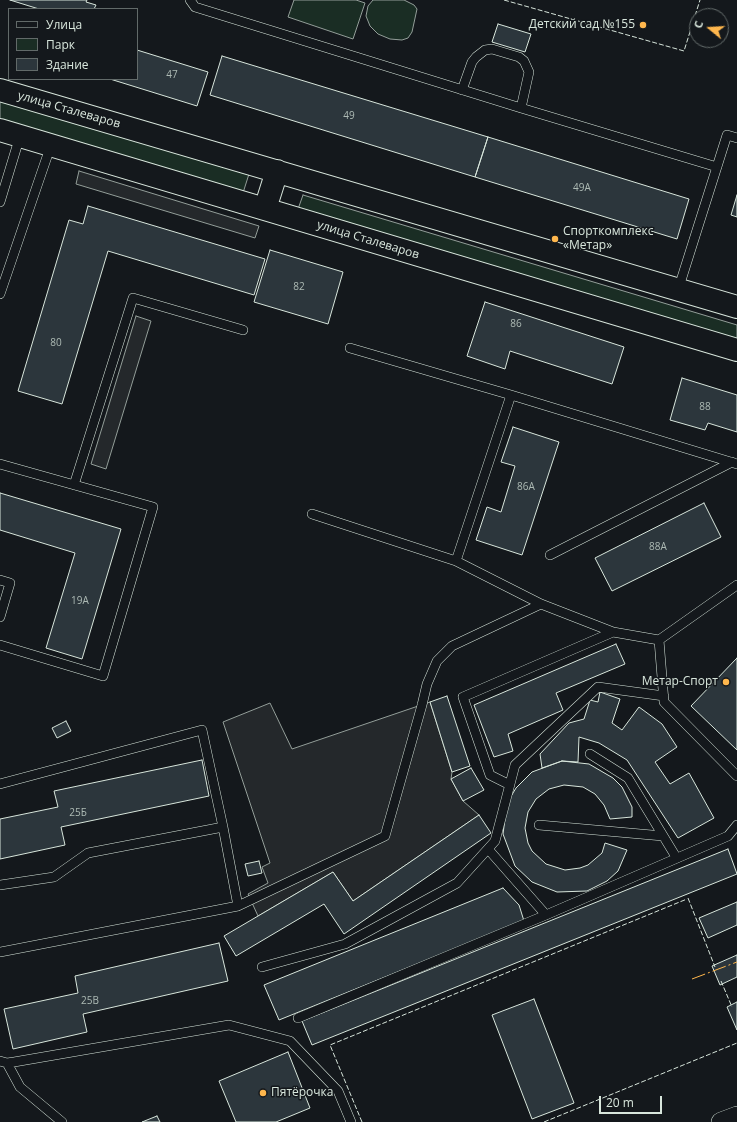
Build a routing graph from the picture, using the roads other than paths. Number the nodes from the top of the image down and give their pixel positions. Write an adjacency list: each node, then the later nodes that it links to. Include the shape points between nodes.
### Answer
1 (190, 0): 3 (lane, via 195,7)
2 (0, 90): 9 (street, улица Сталеваров)
3 (462, 90): 4 (lane); 4 (lane, via 472,62 485,50 492,49 519,57 529,72)
4 (521, 108): 8 (lane)
5 (10, 133): 7 (street, улица Сталеваров); 10 (lane)
6 (737, 138): 8 (lane, via 727,135)
7 (51, 145): 11 (street, улица Сталеваров); 13 (lane)
8 (717, 167): 12 (lane)
9 (277, 171): 11 (street); 12 (street, улица Сталеваров)
10 (0, 202)
11 (265, 209): 17 (street, улица Сталеваров)
12 (678, 290): 14 (street, улица Сталеваров)
13 (0, 294)
14 (737, 307)
15 (243, 330): 21 (lane, via 133,298)
16 (350, 348): 18 (lane)
17 (737, 350)
18 (511, 395): 19 (lane); 24 (lane)
19 (734, 463): 23 (lane)
20 (0, 464): 21 (lane)
21 (74, 485): 31 (lane, via 153,507 103,676)
22 (312, 514): 24 (lane)
23 (550, 555)
24 (456, 561): 27 (lane)
25 (0, 580): 28 (lane, via 10,583)
26 (737, 585): 30 (lane)
27 (541, 604): 29 (lane); 44 (lane, via 452,646 437,661 426,684 384,836)
28 (0, 617)
29 (613, 632): 30 (lane); 36 (lane, via 463,697 490,775)
30 (659, 640): 32 (lane)
31 (0, 645)
32 (664, 696): 34 (lane, via 664,702); 36 (lane, via 598,687 515,765)
33 (590, 754): 40 (lane, via 628,778)
34 (737, 776)
35 (0, 784): 39 (lane, via 202,730)
36 (510, 785): 41 (lane, via 496,841)
37 (539, 825): 40 (lane)
38 (737, 825): 42 (lane, via 728,836)
39 (223, 827): 43 (lane, via 88,853 54,876); 44 (lane)
40 (663, 836): 42 (lane)
41 (488, 849): 45 (lane); 47 (lane, via 457,883 345,944)
42 (676, 857): 45 (lane)
43 (0, 885)
44 (238, 906): 46 (lane)
45 (546, 915): 48 (lane)
46 (0, 952)
47 (262, 967)
48 (298, 1018)
49 (4, 1062): 51 (lane, via 20,1087); 52 (lane, via 229,1025 290,1041 338,1091)
50 (737, 1116): 53 (street)
51 (62, 1122)
52 (351, 1122)
53 (721, 1122)

